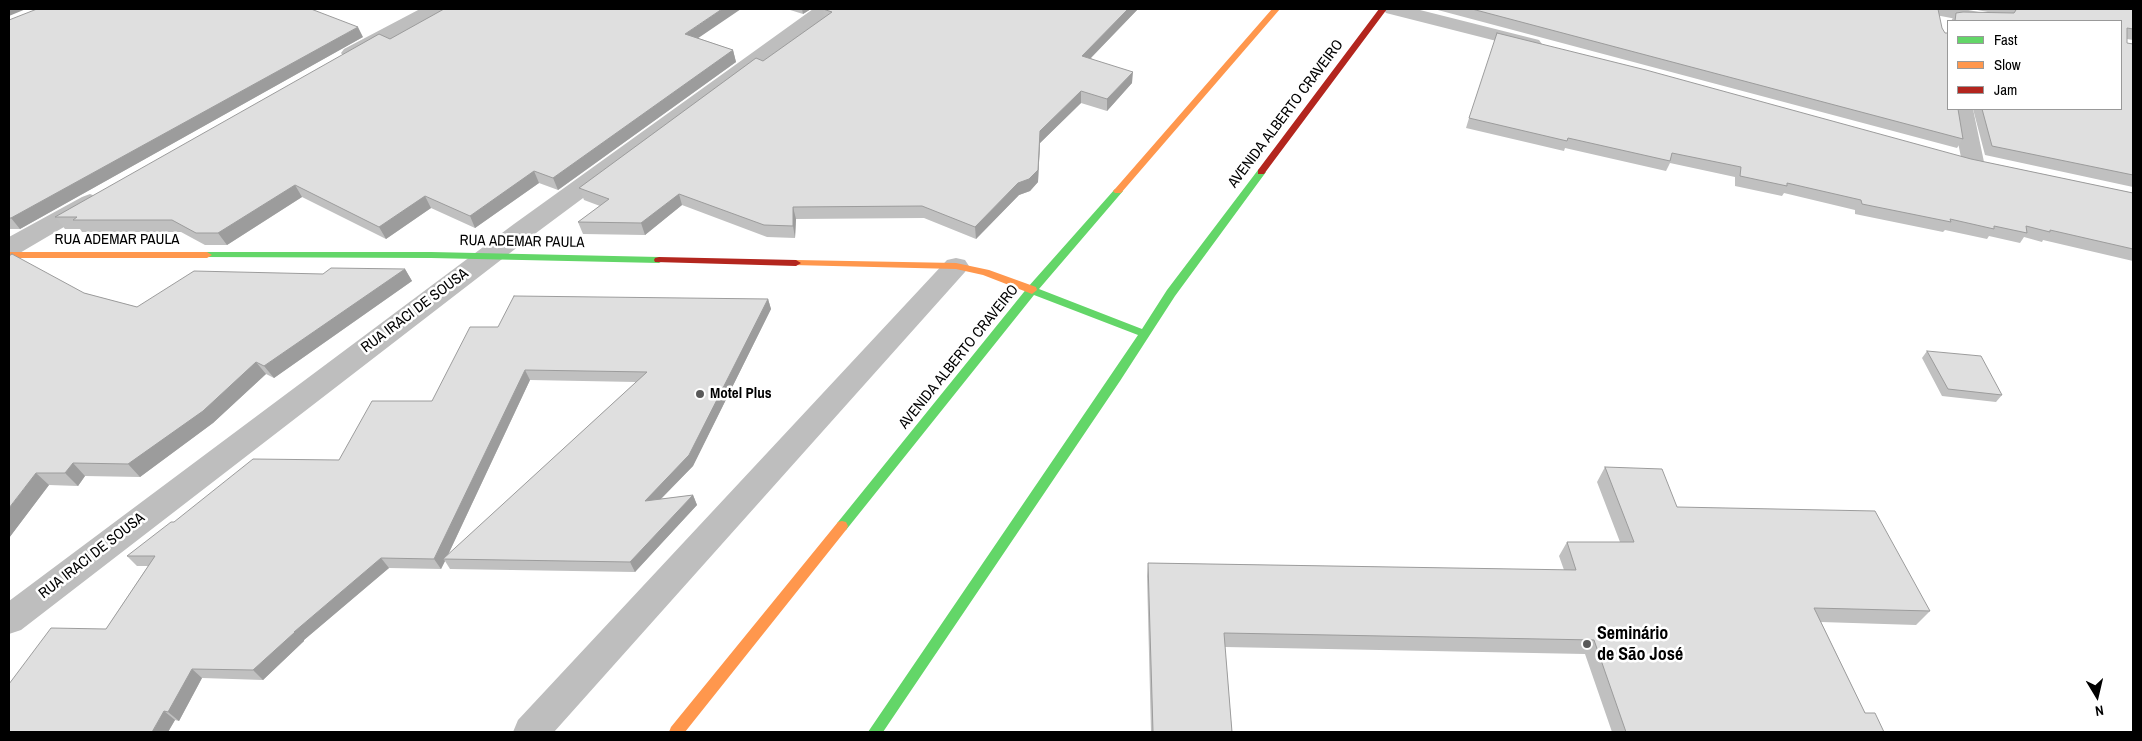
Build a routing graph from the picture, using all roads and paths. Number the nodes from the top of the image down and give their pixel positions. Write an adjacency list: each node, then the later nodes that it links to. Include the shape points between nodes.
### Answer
1 (434, 9): 9 (street)
2 (825, 9): 15 (street, RUA IRACI DE SOUSA)
3 (1276, 9): 17 (main road, AVENIDA ALBERTO CRAVEIRO)
4 (1383, 9): 18 (main road, AVENIDA ALBERTO CRAVEIRO)
5 (1393, 9): 8 (street)
6 (1941, 16): 7 (street)
7 (1987, 20)
8 (1554, 50)
9 (332, 64)
10 (1962, 110): 11 (street)
11 (1973, 162)
12 (108, 191): 13 (street)
13 (9, 248)
14 (9, 255): 15 (main road, RUA ADEMAR PAULA)
15 (487, 257): 16 (main road, RUA ADEMAR PAULA); 19 (street, RUA IRACI DE SOUSA)
16 (956, 266): 17 (main road, RUA ADEMAR PAULA, via 985,272); 20 (street)
17 (1032, 290): 18 (main road, RUA ADEMAR PAULA); 21 (main road, AVENIDA ALBERTO CRAVEIRO)
18 (1144, 334): 22 (main road, AVENIDA ALBERTO CRAVEIRO)
19 (9, 620)
20 (531, 732)
21 (676, 732)
22 (875, 732)

